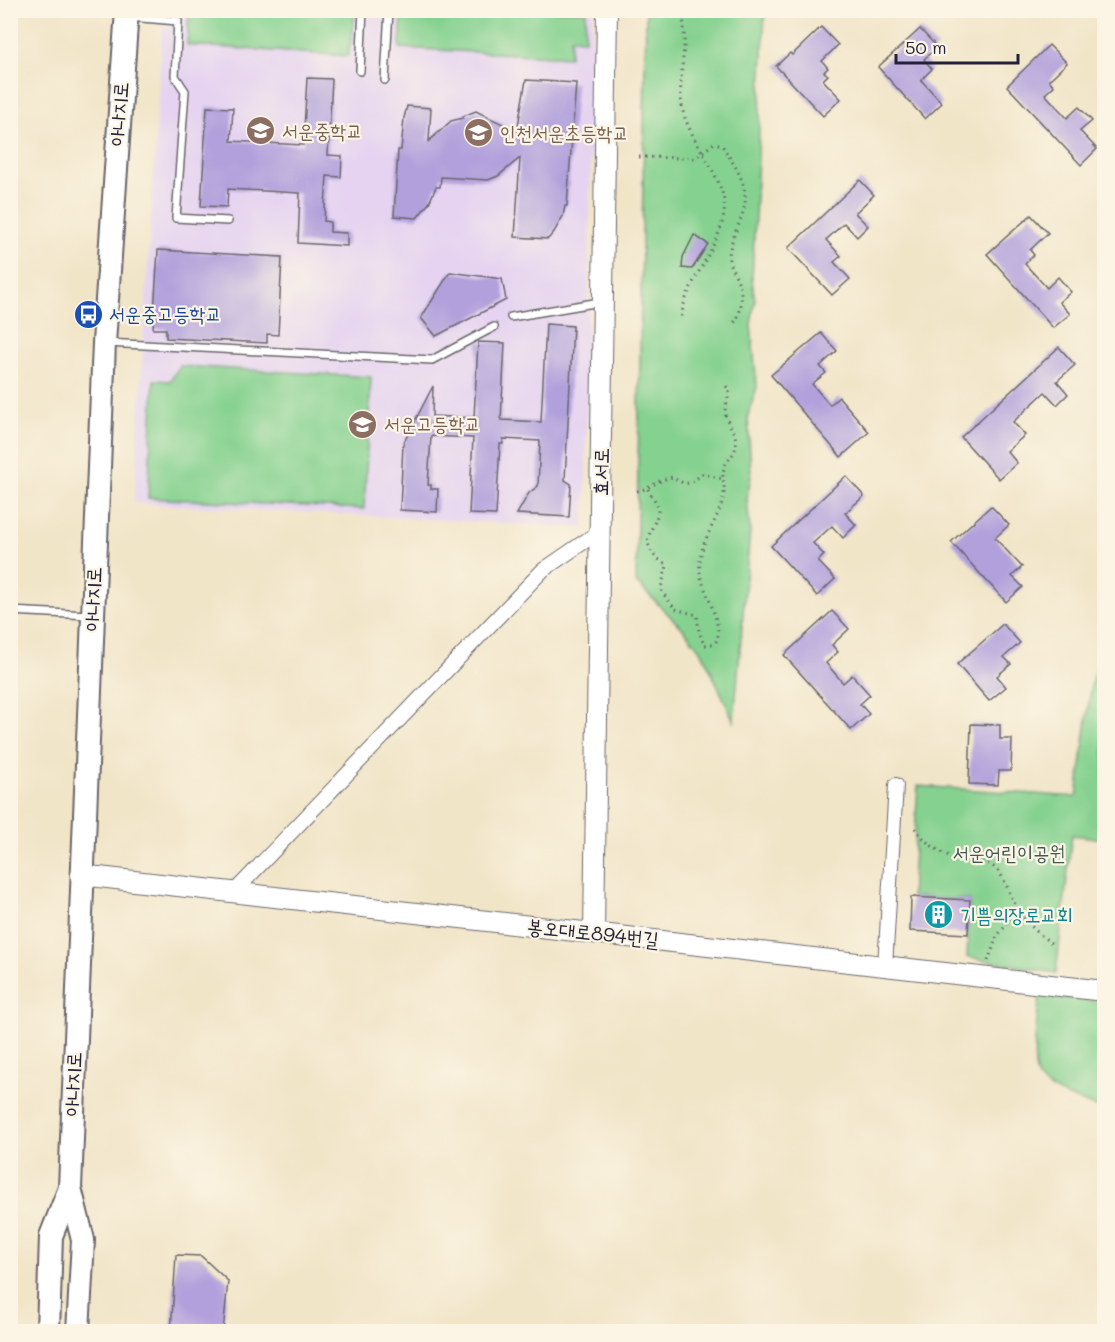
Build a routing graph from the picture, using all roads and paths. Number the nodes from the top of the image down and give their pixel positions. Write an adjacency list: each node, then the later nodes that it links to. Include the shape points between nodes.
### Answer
1 (363, 10): 6 (lane)
2 (389, 10): 7 (lane)
3 (607, 10): 11 (street, 효서로)
4 (681, 10): 8 (path, via 685,31 681,104)
5 (126, 14): 10 (lane, via 178,21 175,76 185,91 176,218); 16 (main road, 아나지로)
6 (360, 71)
7 (385, 80)
8 (701, 152): 9 (path, via 695,158); 13 (path, via 721,186 725,211 722,228 691,287); 14 (path, via 714,143 722,145 743,186 743,210 729,260 741,292 741,307)
9 (639, 157)
10 (228, 221)
11 (603, 301): 12 (lane); 21 (street, 효서로)
12 (511, 317)
13 (681, 319)
14 (734, 323)
15 (494, 327): 16 (lane, via 432,360)
16 (104, 343): 23 (main road, 아나지로)
17 (724, 383): 18 (path, via 729,390 726,415 735,445 724,464)
18 (723, 479): 19 (path, via 702,474 691,483 681,483 673,477 665,478); 19 (path, via 721,506 700,552 701,578 719,629 713,645 704,645 697,615 675,609 662,592 667,566 653,555 648,545 658,508)
19 (648, 489): 20 (path)
20 (637, 491)
21 (600, 531): 27 (street, via 543,570); 29 (street, 효서로)
22 (10, 611): 23 (lane)
23 (92, 615): 26 (main road, 아나지로)
24 (896, 785): 32 (street)
25 (915, 828): 28 (path, via 931,846 951,857 995,868)
26 (81, 875): 27 (street, 봉오대로894번길); 34 (main road, 아나지로)
27 (234, 892): 29 (street, 봉오대로894번길)
28 (1019, 910): 30 (path); 31 (path, via 997,936)
29 (594, 933): 32 (street, 봉오대로894번길)
30 (1051, 944)
31 (988, 961)
32 (885, 966): 33 (street, 봉오대로894번길)
33 (1104, 991)
34 (70, 1188): 35 (main road, 아나지로, via 51,1236); 36 (main road, 아나지로, via 83,1240)
35 (48, 1332)
36 (78, 1332)

